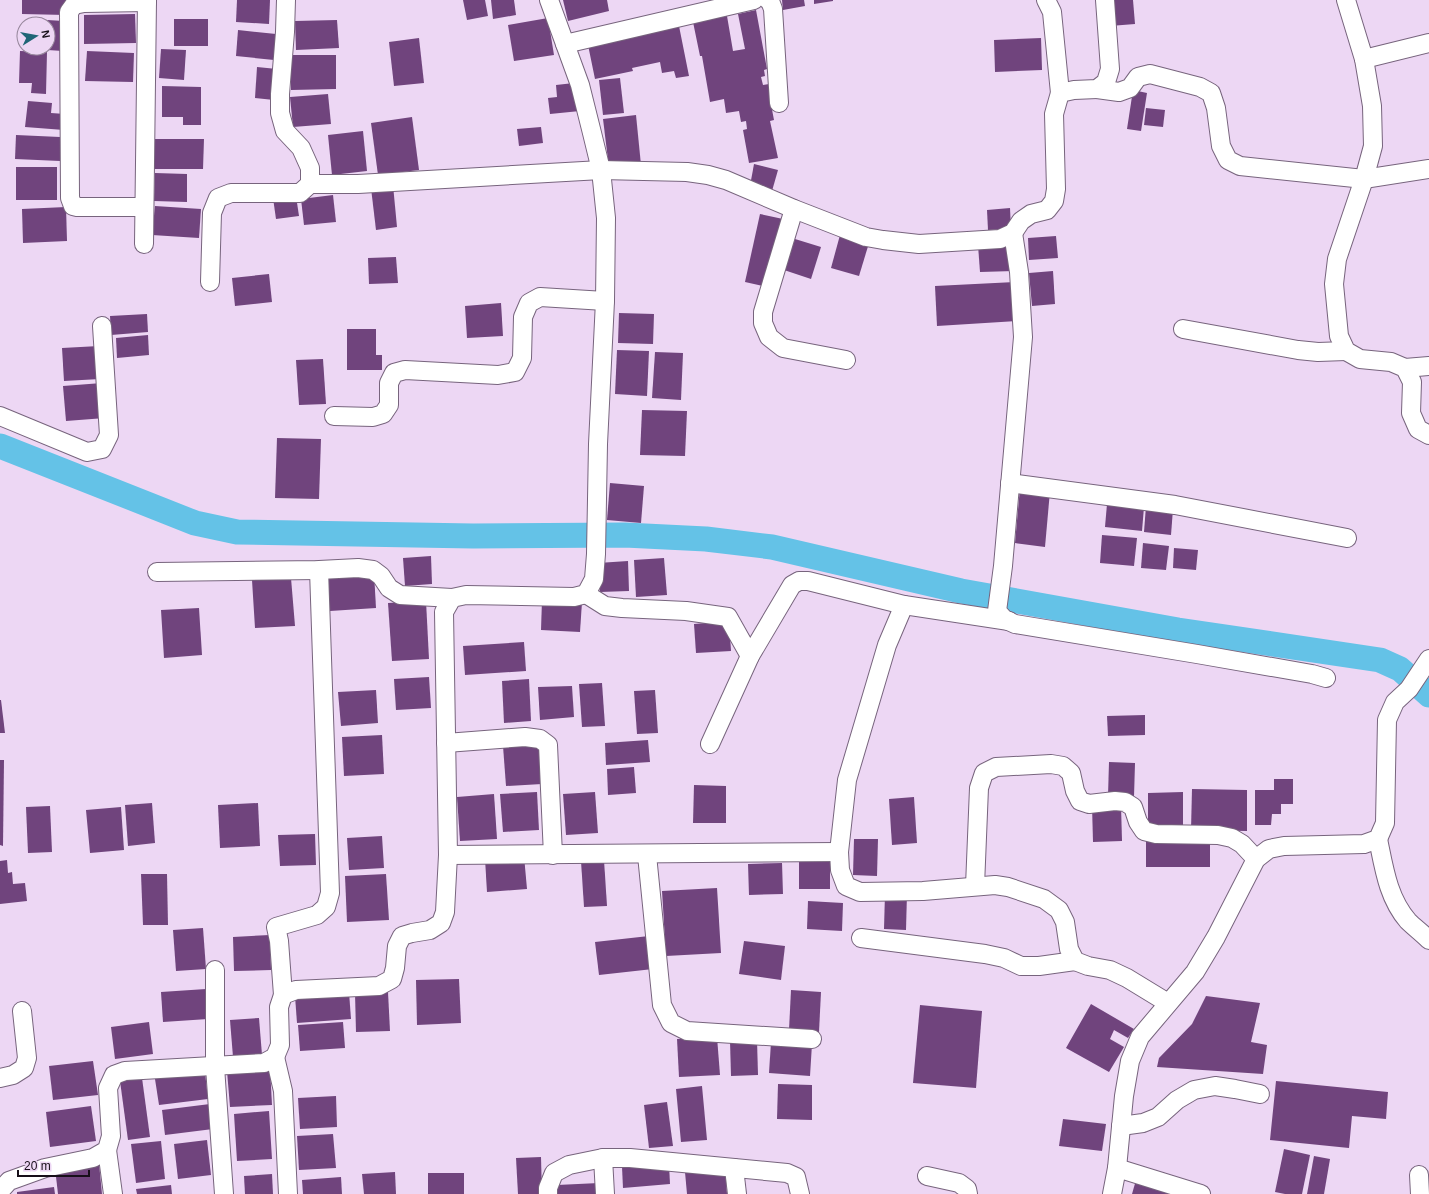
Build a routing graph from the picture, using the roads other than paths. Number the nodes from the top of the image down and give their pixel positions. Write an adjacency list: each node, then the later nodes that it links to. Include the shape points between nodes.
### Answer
1 (286, 0): 18 (street, via 280,113 285,131 301,148 310,168)
2 (549, 0): 10 (street)
3 (754, 0): 10 (street)
4 (768, 0): 14 (street, via 773,9)
5 (1046, 0): 13 (street, via 1052,12)
6 (1105, 0): 12 (street, via 1110,69 1106,82)
7 (1346, 0): 11 (street)
8 (147, 1): 19 (street); 19 (street, via 84,3 74,5 69,12 70,198 73,206)
9 (1429, 43): 11 (street)
10 (565, 44): 16 (street, via 580,85)
11 (1364, 59): 17 (street, via 1372,106 1373,146)
12 (1097, 89): 13 (street, via 1074,90); 17 (street, via 1119,92 1130,88 1138,77 1150,74 1200,87 1211,93 1216,108 1221,146 1228,160 1240,166)
13 (1060, 94): 21 (street, via 1054,114 1054,201 1046,210 1031,214 1021,221)
14 (778, 103)
15 (1429, 169): 17 (street)
16 (601, 170): 18 (street, via 358,184); 20 (street, via 687,172 708,175 726,180); 24 (street, via 606,218)
17 (1364, 179): 27 (street, via 1337,259 1334,284 1339,336)
18 (310, 184): 23 (street, via 300,193 231,193 218,198 212,213)
19 (144, 207): 22 (street)
20 (794, 210): 21 (street, via 866,237 883,240 926,243 1000,239); 28 (street, via 762,312 763,323 769,337 783,348)
21 (1013, 233): 34 (street, via 1020,284 1023,337)
22 (144, 244)
23 (210, 282)
24 (605, 301): 32 (street, via 540,297 529,303 523,317 522,358 515,372 498,375 405,370 394,372 389,383 389,405 384,414 373,417); 38 (street, via 596,554 594,579)
25 (102, 326): 31 (street, via 109,434 102,449 87,452)
26 (1183, 329): 27 (street, via 1298,350)
27 (1346, 351): 30 (street, via 1360,359 1391,362)
28 (846, 360)
29 (1429, 366): 30 (street)
30 (1404, 368): 33 (street, via 1412,382 1411,413 1418,429)
31 (0, 416)
32 (334, 416)
33 (1429, 435)
34 (1010, 483): 35 (street, via 1175,505); 41 (street, via 1003,566)
35 (1347, 538)
36 (319, 570): 37 (street); 39 (street, via 373,570 382,576 389,588 400,595); 58 (street, via 330,893 326,907 317,915 276,927)
37 (157, 572)
38 (586, 594): 39 (street, via 574,597 466,594); 42 (street, via 605,606 686,611 728,617)
39 (452, 598): 45 (street, via 444,612)
40 (904, 605): 41 (street); 42 (street, via 808,581 799,581 792,585); 48 (street, via 887,646 847,780)
41 (1003, 616): 44 (street, via 1015,624)
42 (750, 656): 46 (street)
43 (1428, 660): 47 (street, via 1409,689 1395,702 1388,720 1385,824)
44 (1326, 678)
45 (446, 743): 49 (street); 51 (street, via 525,737 540,739 548,745)
46 (710, 744)
47 (1378, 839): 52 (street, via 1364,844 1284,846 1268,849); 55 (street, via 1387,881 1396,903 1408,921)
48 (839, 852): 50 (street); 53 (street, via 840,870 846,886 860,892 923,891)
49 (448, 855): 51 (street); 58 (street, via 445,912 441,923 430,930 402,936 397,946 392,979 379,986 296,990)
50 (647, 855): 51 (street); 61 (street, via 662,1005 671,1023 687,1031)
51 (553, 856)
52 (1256, 859): 53 (street, via 1242,844 1232,838 1218,835 1156,834 1144,831 1133,807 1125,802 1089,804 1080,801 1075,792 1071,773 1063,766 1051,764 996,768 984,773 979,788); 59 (street, via 1195,972)
53 (975, 886): 56 (street, via 995,885 1008,888 1044,900 1059,910 1065,922 1069,949)
54 (861, 938): 56 (street, via 985,954 1004,958 1021,966)
55 (1429, 940)
56 (1075, 961): 59 (street, via 1110,970)
57 (215, 970): 63 (street)
58 (283, 995): 62 (street, via 280,1007 280,1045)
59 (1168, 1003): 66 (street, via 1140,1037 1130,1061)
60 (22, 1011): 64 (street, via 27,1058 24,1068 13,1075)
61 (812, 1040)
62 (275, 1057): 63 (street, via 264,1063); 77 (street, via 283,1091)
63 (215, 1067): 67 (street, via 125,1072 114,1075 108,1088 111,1136); 76 (street)
64 (0, 1078)
65 (1260, 1094): 66 (street, via 1215,1086 1194,1090 1177,1100 1158,1117 1143,1123)
66 (1121, 1126): 70 (street)
67 (107, 1150): 73 (street, via 93,1158 45,1168 9,1181); 75 (street)
68 (603, 1158): 69 (street, via 630,1158); 78 (street, via 569,1165 554,1172); 79 (street)
69 (734, 1168): 80 (street); 81 (street, via 796,1177)
70 (1117, 1168): 74 (street); 83 (street)
71 (1419, 1175): 84 (street)
72 (927, 1176): 82 (street, via 959,1183 967,1189)
73 (0, 1191)
74 (1194, 1193)
75 (113, 1194)
76 (224, 1194)
77 (288, 1194)
78 (548, 1194)
79 (605, 1194)
80 (737, 1194)
81 (800, 1194)
82 (968, 1194)
83 (1112, 1194)
84 (1420, 1194)

